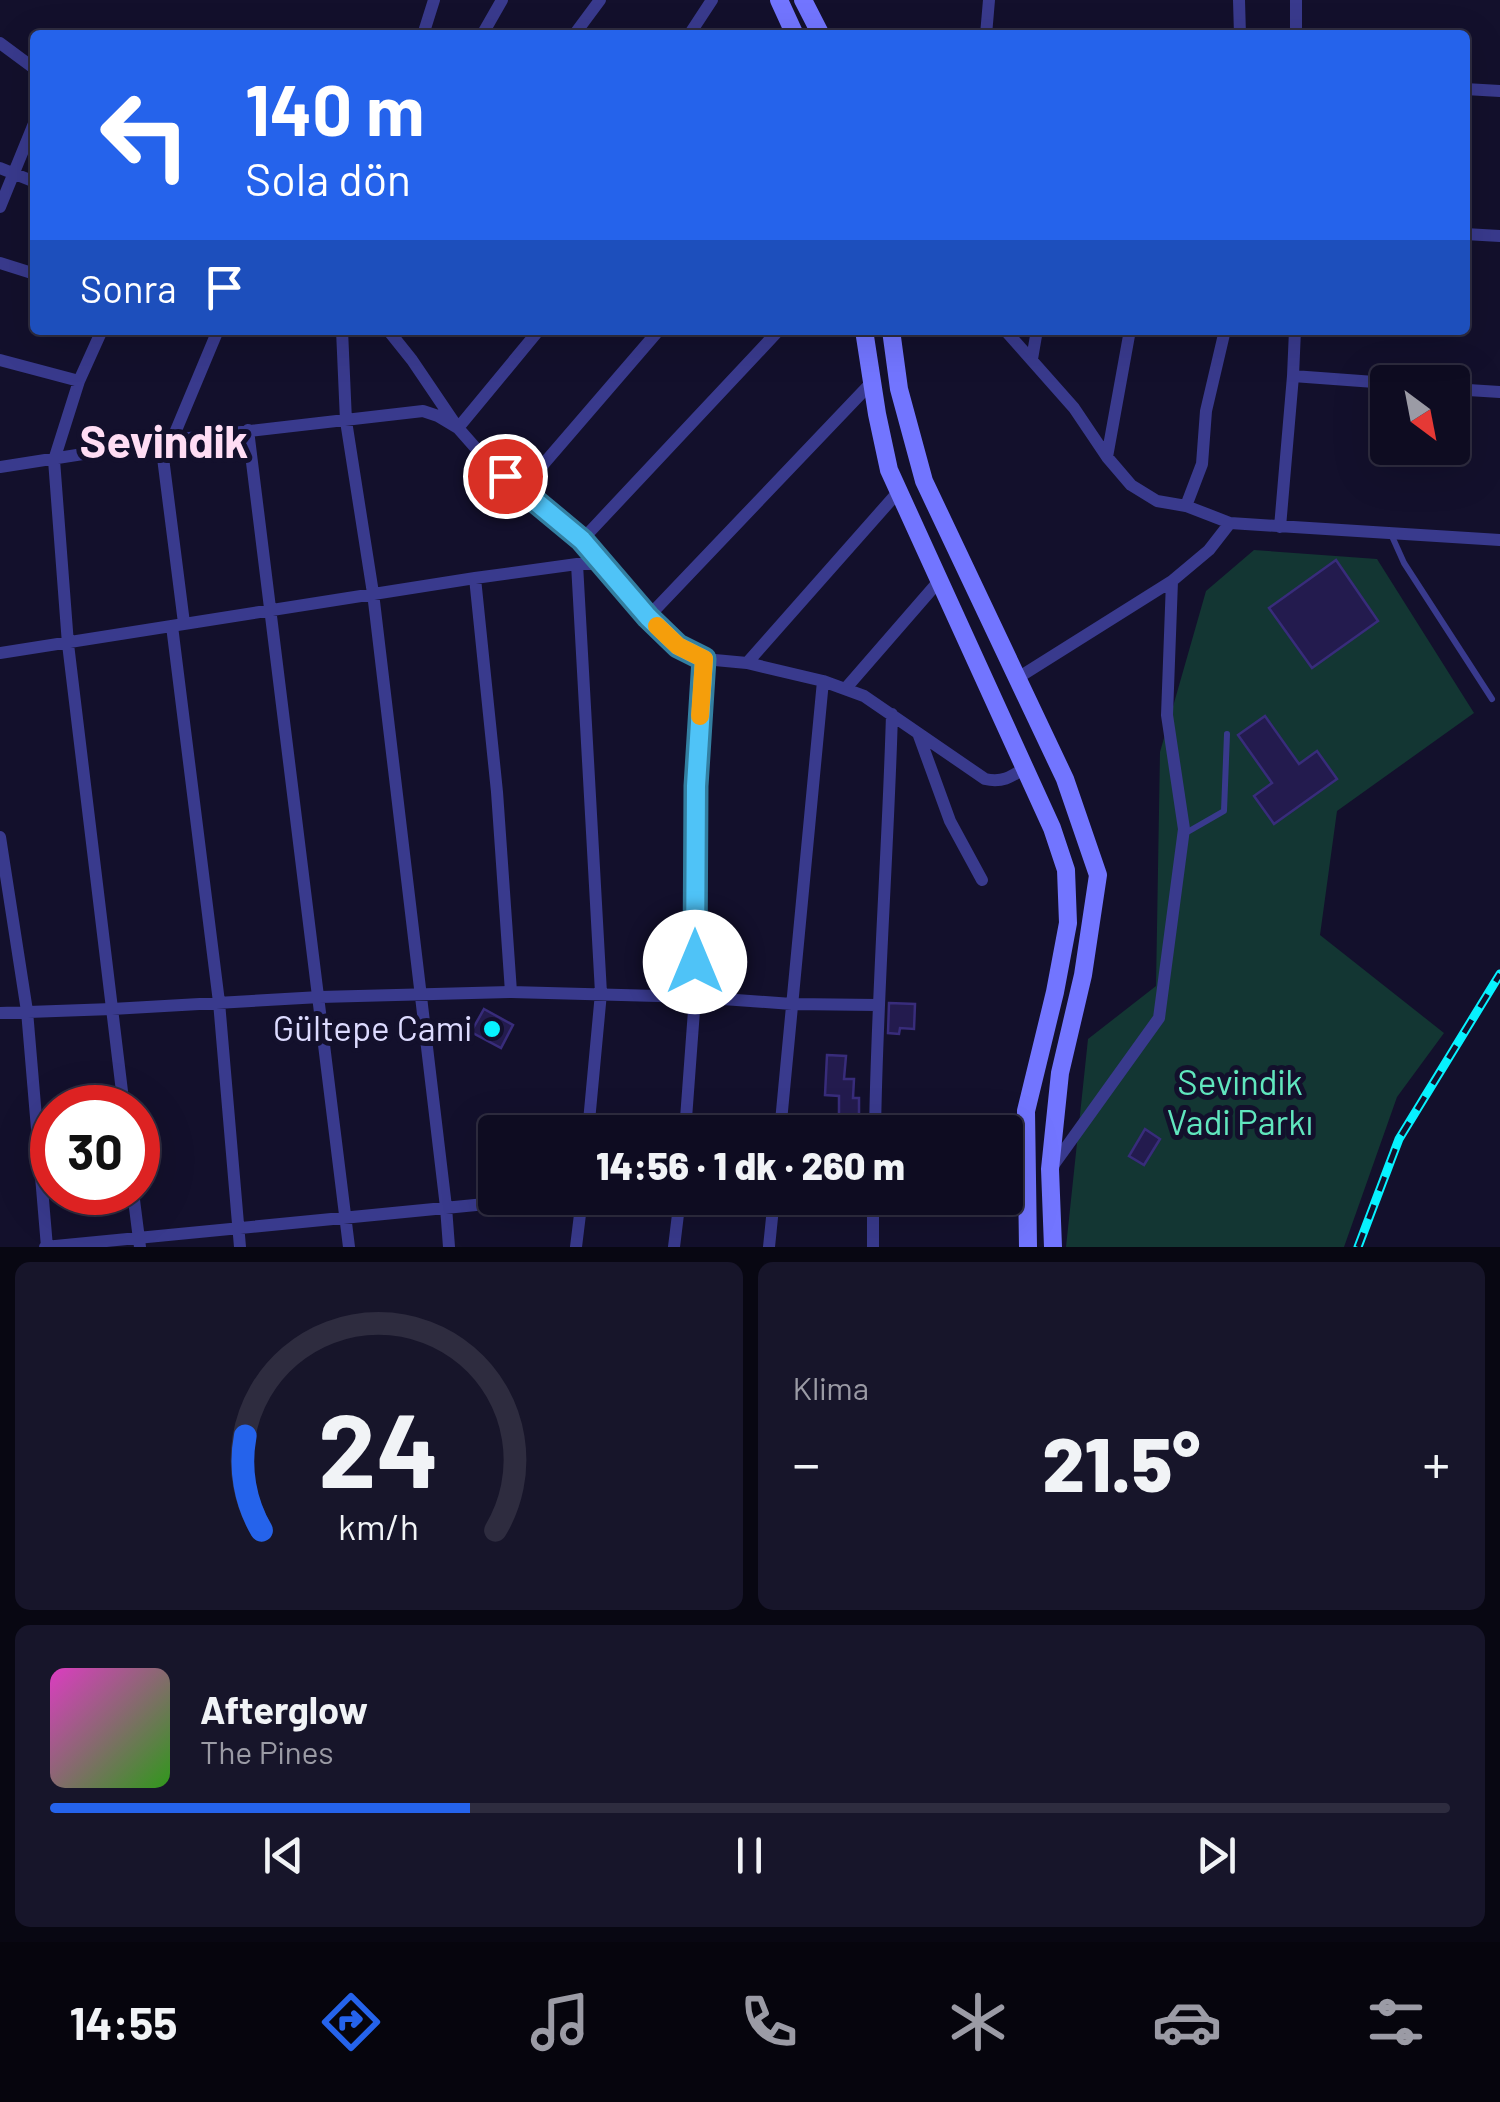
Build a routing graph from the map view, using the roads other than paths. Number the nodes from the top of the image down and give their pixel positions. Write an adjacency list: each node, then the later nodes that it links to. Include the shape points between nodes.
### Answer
1 (434, 0): 10 (street)
2 (502, 0): 11 (street)
3 (600, 0): 12 (street)
4 (712, 0): 13 (street)
5 (779, 0): 14 (main road)
6 (803, 0): 15 (main road)
7 (989, 0): 16 (street)
8 (1239, 0): 17 (street)
9 (1296, 0): 18 (street)
10 (424, 30)
11 (485, 30)
12 (578, 30)
13 (692, 30)
14 (793, 30)
15 (819, 30)
16 (986, 30)
17 (1240, 30)
18 (1296, 30)
19 (0, 43): 20 (street)
20 (30, 64)
21 (1470, 89): 22 (street)
22 (1500, 91)
23 (30, 133): 25 (street)
24 (0, 168): 25 (street)
25 (14, 173): 26 (street); 27 (street)
26 (30, 180)
27 (0, 207)
28 (1470, 234): 29 (street)
29 (1500, 236)
30 (0, 264): 31 (street)
31 (30, 273)
32 (100, 335): 49 (street)
33 (216, 335): 57 (street)
34 (342, 335): 54 (street)
35 (392, 335): 55 (street)
36 (535, 335): 55 (street)
37 (655, 335): 61 (street)
38 (774, 335): 67 (street)
39 (865, 335): 50 (main road)
40 (891, 335): 82 (main road, via 924,482)
41 (1010, 335): 46 (street)
42 (1035, 335): 46 (street)
43 (1129, 335): 58 (street)
44 (1224, 335): 63 (street, via 1202,464)
45 (1295, 335): 48 (street)
46 (1032, 359): 58 (street)
47 (0, 360): 49 (street)
48 (1294, 376): 51 (street); 65 (street)
49 (79, 381): 59 (street)
50 (873, 381): 62 (main road); 76 (street)
51 (1370, 382)
52 (1470, 390): 53 (street)
53 (1500, 392)
54 (346, 420): 55 (street, via 422,411); 56 (street); 74 (street)
55 (458, 428): 61 (street)
56 (248, 430): 57 (street); 75 (street)
57 (167, 441): 59 (street); 77 (street)
58 (1106, 457): 63 (street, via 1157,501)
59 (54, 460): 60 (street); 78 (street)
60 (0, 467)
61 (522, 489): 67 (street)
62 (899, 492): 73 (main road); 81 (street)
63 (1186, 506): 64 (street)
64 (1230, 523): 65 (street); 72 (street)
65 (1280, 527): 66 (street)
66 (1390, 534): 68 (street); 85 (lane)
67 (582, 540): 70 (street)
68 (1500, 540)
69 (577, 564): 70 (street); 71 (street); 94 (street)
70 (602, 564): 76 (street)
71 (475, 578): 74 (street); 93 (street)
72 (1172, 580): 82 (street); 90 (street, via 1167,714)
73 (939, 581): 84 (street); 89 (main road)
74 (373, 593): 75 (street); 95 (street)
75 (272, 608): 77 (street); 96 (street)
76 (648, 617): 80 (street, via 678,646)
77 (178, 624): 78 (street); 98 (street)
78 (68, 644): 79 (street); 101 (street)
79 (0, 653)
80 (704, 659): 81 (street); 97 (street)
81 (747, 663): 83 (street)
82 (1016, 678): 109 (main road, via 1064,780 1098,875 1060,1073)
83 (822, 681): 84 (street); 99 (street)
84 (846, 688): 86 (street)
85 (1492, 699)
86 (892, 714): 87 (street); 100 (street)
87 (917, 731): 89 (street, via 985,779 996,782); 92 (street, via 950,820)
88 (1227, 734): 90 (lane, via 1224,811)
89 (1026, 768): 128 (main road, via 1068,888 1056,992 1026,1112)
90 (1183, 834): 109 (street, via 1160,1018)
91 (0, 836): 102 (street)
92 (982, 880)
93 (511, 992): 94 (street); 95 (street)
94 (601, 994): 97 (street); 105 (street)
95 (421, 995): 96 (street); 111 (street)
96 (320, 997): 98 (street); 117 (street)
97 (695, 997): 99 (street); 106 (street)
98 (219, 1002): 101 (street); 118 (street)
99 (792, 1004): 100 (street); 107 (street)
100 (877, 1005): 108 (street)
101 (112, 1009): 102 (street); 104 (street)
102 (27, 1011): 103 (street); 120 (street)
103 (0, 1013)
104 (121, 1085)
105 (590, 1115)
106 (686, 1115)
107 (782, 1115)
108 (875, 1115)
109 (1050, 1169): 129 (main road)
110 (478, 1204): 111 (street)
111 (446, 1207): 117 (street); 123 (street)
112 (136, 1215): 119 (street)
113 (580, 1215): 124 (street)
114 (678, 1215): 125 (street)
115 (772, 1215): 126 (street)
116 (874, 1215): 127 (street)
117 (346, 1217): 118 (street); 122 (street)
118 (238, 1227): 119 (street); 121 (street)
119 (139, 1242): 120 (street)
120 (46, 1247)
121 (240, 1247)
122 (349, 1247)
123 (448, 1247)
124 (576, 1247)
125 (674, 1247)
126 (769, 1247)
127 (873, 1247)
128 (1028, 1247)
129 (1053, 1247)

